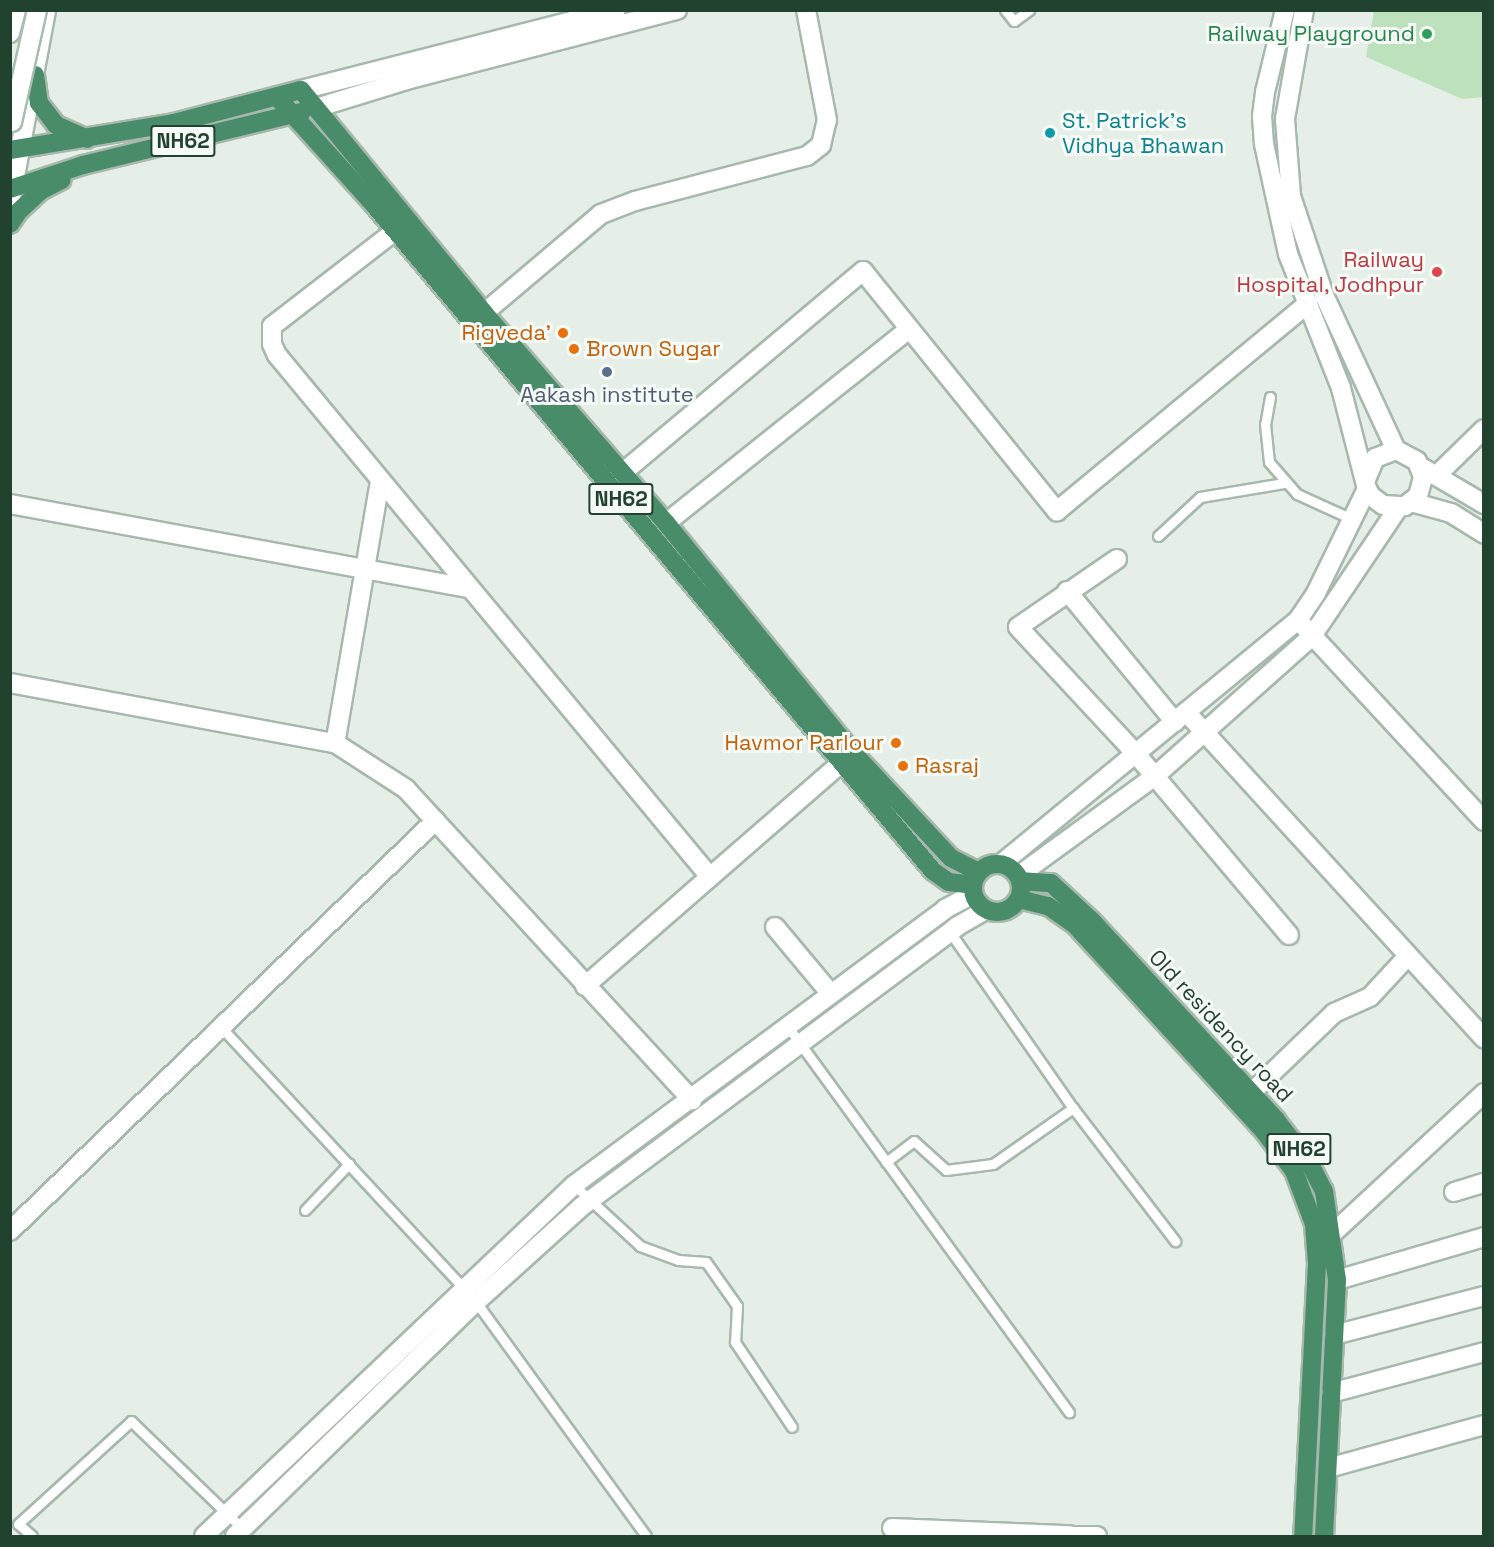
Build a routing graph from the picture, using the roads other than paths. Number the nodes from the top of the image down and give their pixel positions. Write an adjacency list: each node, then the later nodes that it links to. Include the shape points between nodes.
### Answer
1 (16, 10): 11 (street)
2 (37, 10): 18 (street, bridge)
3 (46, 10): 13 (street)
4 (616, 10): 14 (street)
5 (677, 10): 16 (street, via 410,79)
6 (806, 10): 26 (street, via 828,120 821,145 807,156 635,201 601,214)
7 (1005, 10): 8 (lane, via 1014,21)
8 (1029, 10)
9 (1286, 10): 25 (street, via 1265,92 1264,144 1288,254)
10 (1304, 10): 30 (street, via 1285,119 1291,196 1324,295)
11 (10, 33)
12 (10, 69): 13 (street)
13 (35, 75): 19 (highway, via 39,103 56,125); 20 (street)
14 (301, 90): 15 (highway, NH62); 16 (highway, NH62)
15 (277, 97): 17 (highway, NH62); 19 (highway, NH62)
16 (315, 108): 17 (highway, NH62); 26 (highway, NH62)
17 (295, 115): 21 (highway, NH62); 24 (highway, NH62)
18 (10, 126)
19 (88, 140): 20 (highway, NH62)
20 (15, 150): 22 (street)
21 (89, 163): 22 (highway, NH62); 23 (highway, via 42,190)
22 (12, 193)
23 (10, 224)
24 (395, 231): 32 (highway, NH62); 33 (street, via 281,318 270,333 277,355)
25 (1308, 303): 27 (street, via 1057,511); 35 (street, via 1341,388)
26 (484, 313): 32 (highway, NH62)
27 (909, 329): 32 (street, via 863,271); 40 (street)
28 (1270, 397): 34 (lane, via 1266,448 1269,462)
29 (1484, 429): 31 (street)
30 (1396, 450): 31 (street, via 1411,455); 35 (street, via 1375,458)
31 (1428, 472): 37 (street); 38 (street, via 1422,487)
32 (615, 479): 40 (highway, NH62); 54 (highway, NH62)
33 (380, 481): 44 (street); 45 (street)
34 (1284, 483): 39 (lane, via 1298,495); 42 (lane, via 1200,497)
35 (1367, 484): 38 (street, via 1383,505); 39 (street)
36 (10, 504): 44 (street)
37 (1484, 504)
38 (1405, 505): 41 (street, via 1451,513); 48 (street)
39 (1352, 519): 47 (street)
40 (666, 523): 60 (highway, NH62, via 854,753)
41 (1484, 534)
42 (1158, 536)
43 (1117, 559): 46 (street)
44 (365, 570): 45 (street); 52 (street)
45 (469, 588): 59 (street)
46 (1067, 591): 50 (street); 53 (street, via 1018,627)
47 (1298, 620): 48 (street); 50 (street)
48 (1312, 636): 51 (street); 57 (street)
49 (10, 683): 52 (street)
50 (1181, 717): 51 (street); 53 (street)
51 (1205, 732): 55 (street); 66 (street)
52 (335, 743): 56 (street, via 406,789)
53 (1136, 754): 55 (street); 58 (street)
54 (840, 764): 59 (street); 60 (highway, NH62, via 942,878)
55 (1154, 777): 61 (street); 65 (street)
56 (435, 820): 67 (street); 69 (street)
57 (1484, 821)
58 (1001, 864): 60 (highway, via 985,866); 61 (highway, NH62)
59 (710, 877): 67 (street)
60 (975, 884): 62 (highway, NH62); 68 (street)
61 (1019, 885): 62 (highway, NH62, via 1005,911); 73 (highway, Old residency road / NH62, via 1042,880 1062,891); 107 (highway, Old residency road / NH62, via 1075,925 1263,1130 1294,1171 1314,1224 1317,1264)
62 (986, 910): 64 (street)
63 (775, 927): 68 (street)
64 (950, 932): 72 (street); 76 (lane)
65 (1289, 934)
66 (1408, 956): 71 (street); 73 (street, via 1370,997 1334,1013)
67 (585, 986): 75 (street)
68 (831, 994): 70 (street)
69 (219, 1026): 78 (lane); 84 (street)
70 (788, 1026): 72 (lane); 75 (street)
71 (1484, 1038)
72 (801, 1043): 77 (lane); 82 (street)
73 (1251, 1093): 85 (highway, Old residency road / NH62, via 1310,1164 1324,1191)
74 (1484, 1093): 85 (street)
75 (692, 1100): 80 (street)
76 (1073, 1108): 77 (lane, via 993,1164 946,1170 914,1141); 87 (lane)
77 (886, 1162): 94 (lane)
78 (349, 1164): 83 (lane); 89 (lane)
79 (1484, 1183): 81 (street)
80 (574, 1185): 82 (lane); 89 (street)
81 (1454, 1192)
82 (590, 1200): 89 (street); 96 (lane, via 640,1246 678,1260 706,1262 737,1306 735,1342)
83 (304, 1210)
84 (10, 1231)
85 (1333, 1233): 88 (highway, Old residency road / NH62)
86 (1484, 1238): 88 (street)
87 (1175, 1241)
88 (1337, 1280): 91 (highway, Old residency road / NH62)
89 (470, 1295): 98 (street); 101 (street); 104 (lane)
90 (1484, 1296): 91 (street)
91 (1334, 1335): 93 (highway, Old residency road / NH62)
92 (1484, 1352): 93 (street)
93 (1331, 1393): 97 (highway, Old residency road / NH62)
94 (1069, 1412)
95 (1484, 1425): 97 (street)
96 (792, 1427)
97 (1328, 1468): 108 (highway, Old residency road / NH62)
98 (229, 1514): 99 (lane, via 131,1421); 101 (lane); 103 (street)
99 (14, 1527): 102 (lane)
100 (892, 1528): 105 (street)
101 (239, 1533)
102 (32, 1536)
103 (204, 1536)
104 (646, 1536)
105 (1070, 1536): 106 (street)
106 (1097, 1536)
107 (1303, 1536)
108 (1324, 1536)

